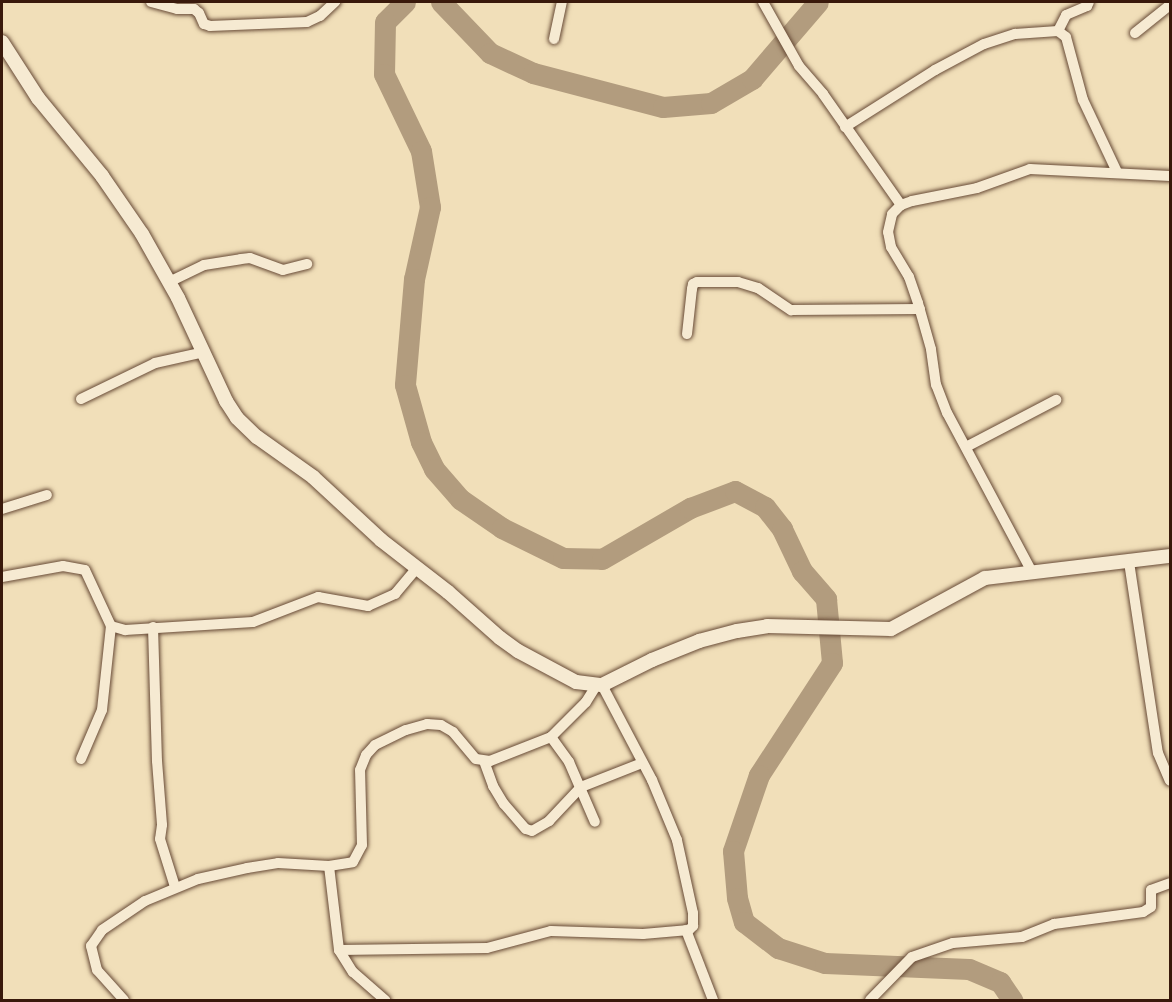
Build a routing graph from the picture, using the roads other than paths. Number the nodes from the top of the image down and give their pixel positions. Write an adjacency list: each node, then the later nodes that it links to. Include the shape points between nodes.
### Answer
1 (151, 2): 2 (street, via 197,10 204,24 210,26 307,22)
2 (334, 2)
3 (562, 2): 9 (street)
4 (763, 2): 11 (street, via 799,66)
5 (1089, 2): 7 (street, via 1066,15)
6 (1164, 5): 8 (street)
7 (1058, 31): 11 (street, via 1015,34 984,44); 12 (street, via 1066,37 1083,100)
8 (1135, 33)
9 (554, 39)
10 (2, 42): 16 (street, via 38,98 102,176)
11 (845, 127): 14 (street)
12 (1116, 172): 13 (street); 14 (street, via 1030,169 977,188 923,197)
13 (1170, 176)
14 (901, 205): 17 (street, via 889,222 891,247 909,277)
15 (307, 264): 16 (street, via 283,270 250,258 241,259 204,265)
16 (169, 282): 19 (street)
17 (920, 309): 18 (street, via 792,310 758,288 738,282 697,282 692,289); 22 (street, via 936,385)
18 (687, 334)
19 (204, 352): 20 (street, via 155,363); 27 (street, via 230,409 248,429 313,477)
20 (81, 399)
21 (1056, 400): 22 (street)
22 (966, 447): 28 (street)
23 (47, 495): 24 (street)
24 (2, 509)
25 (1170, 556): 26 (street)
26 (1129, 562): 28 (street); 37 (street, via 1158,753)
27 (417, 568): 31 (street, via 395,594 368,606 318,597 253,622); 32 (street, via 518,651 576,682)
28 (1032, 572): 32 (street, via 976,581 899,626 884,630 767,626 737,631 699,641)
29 (2, 576): 30 (street, via 63,566 85,570)
30 (111, 626): 31 (street, via 125,630); 34 (street, via 102,710)
31 (153, 627): 42 (street, via 160,839)
32 (599, 685): 33 (street); 36 (street)
33 (551, 737): 35 (street); 38 (street)
34 (81, 759)
35 (484, 761): 38 (street, via 504,804 532,831 549,820); 40 (street, via 476,759 453,732 441,725 406,730 375,745 360,770 361,852 353,862)
36 (642, 762): 38 (street); 43 (street, via 681,854 693,913 693,926)
37 (1170, 781)
38 (581, 787): 39 (street)
39 (595, 822)
40 (329, 866): 42 (street, via 278,863 220,873); 44 (street)
41 (1170, 883): 45 (street, via 1151,890 1151,907 1143,912 1054,924 1022,937 953,943 912,957)
42 (175, 887): 46 (street, via 118,918 94,939 94,964)
43 (686, 930): 44 (street, via 643,934 551,931 487,948); 48 (street)
44 (339, 950): 47 (street, via 352,972)
45 (874, 999)
46 (124, 1000)
47 (385, 1000)
48 (713, 1000)

